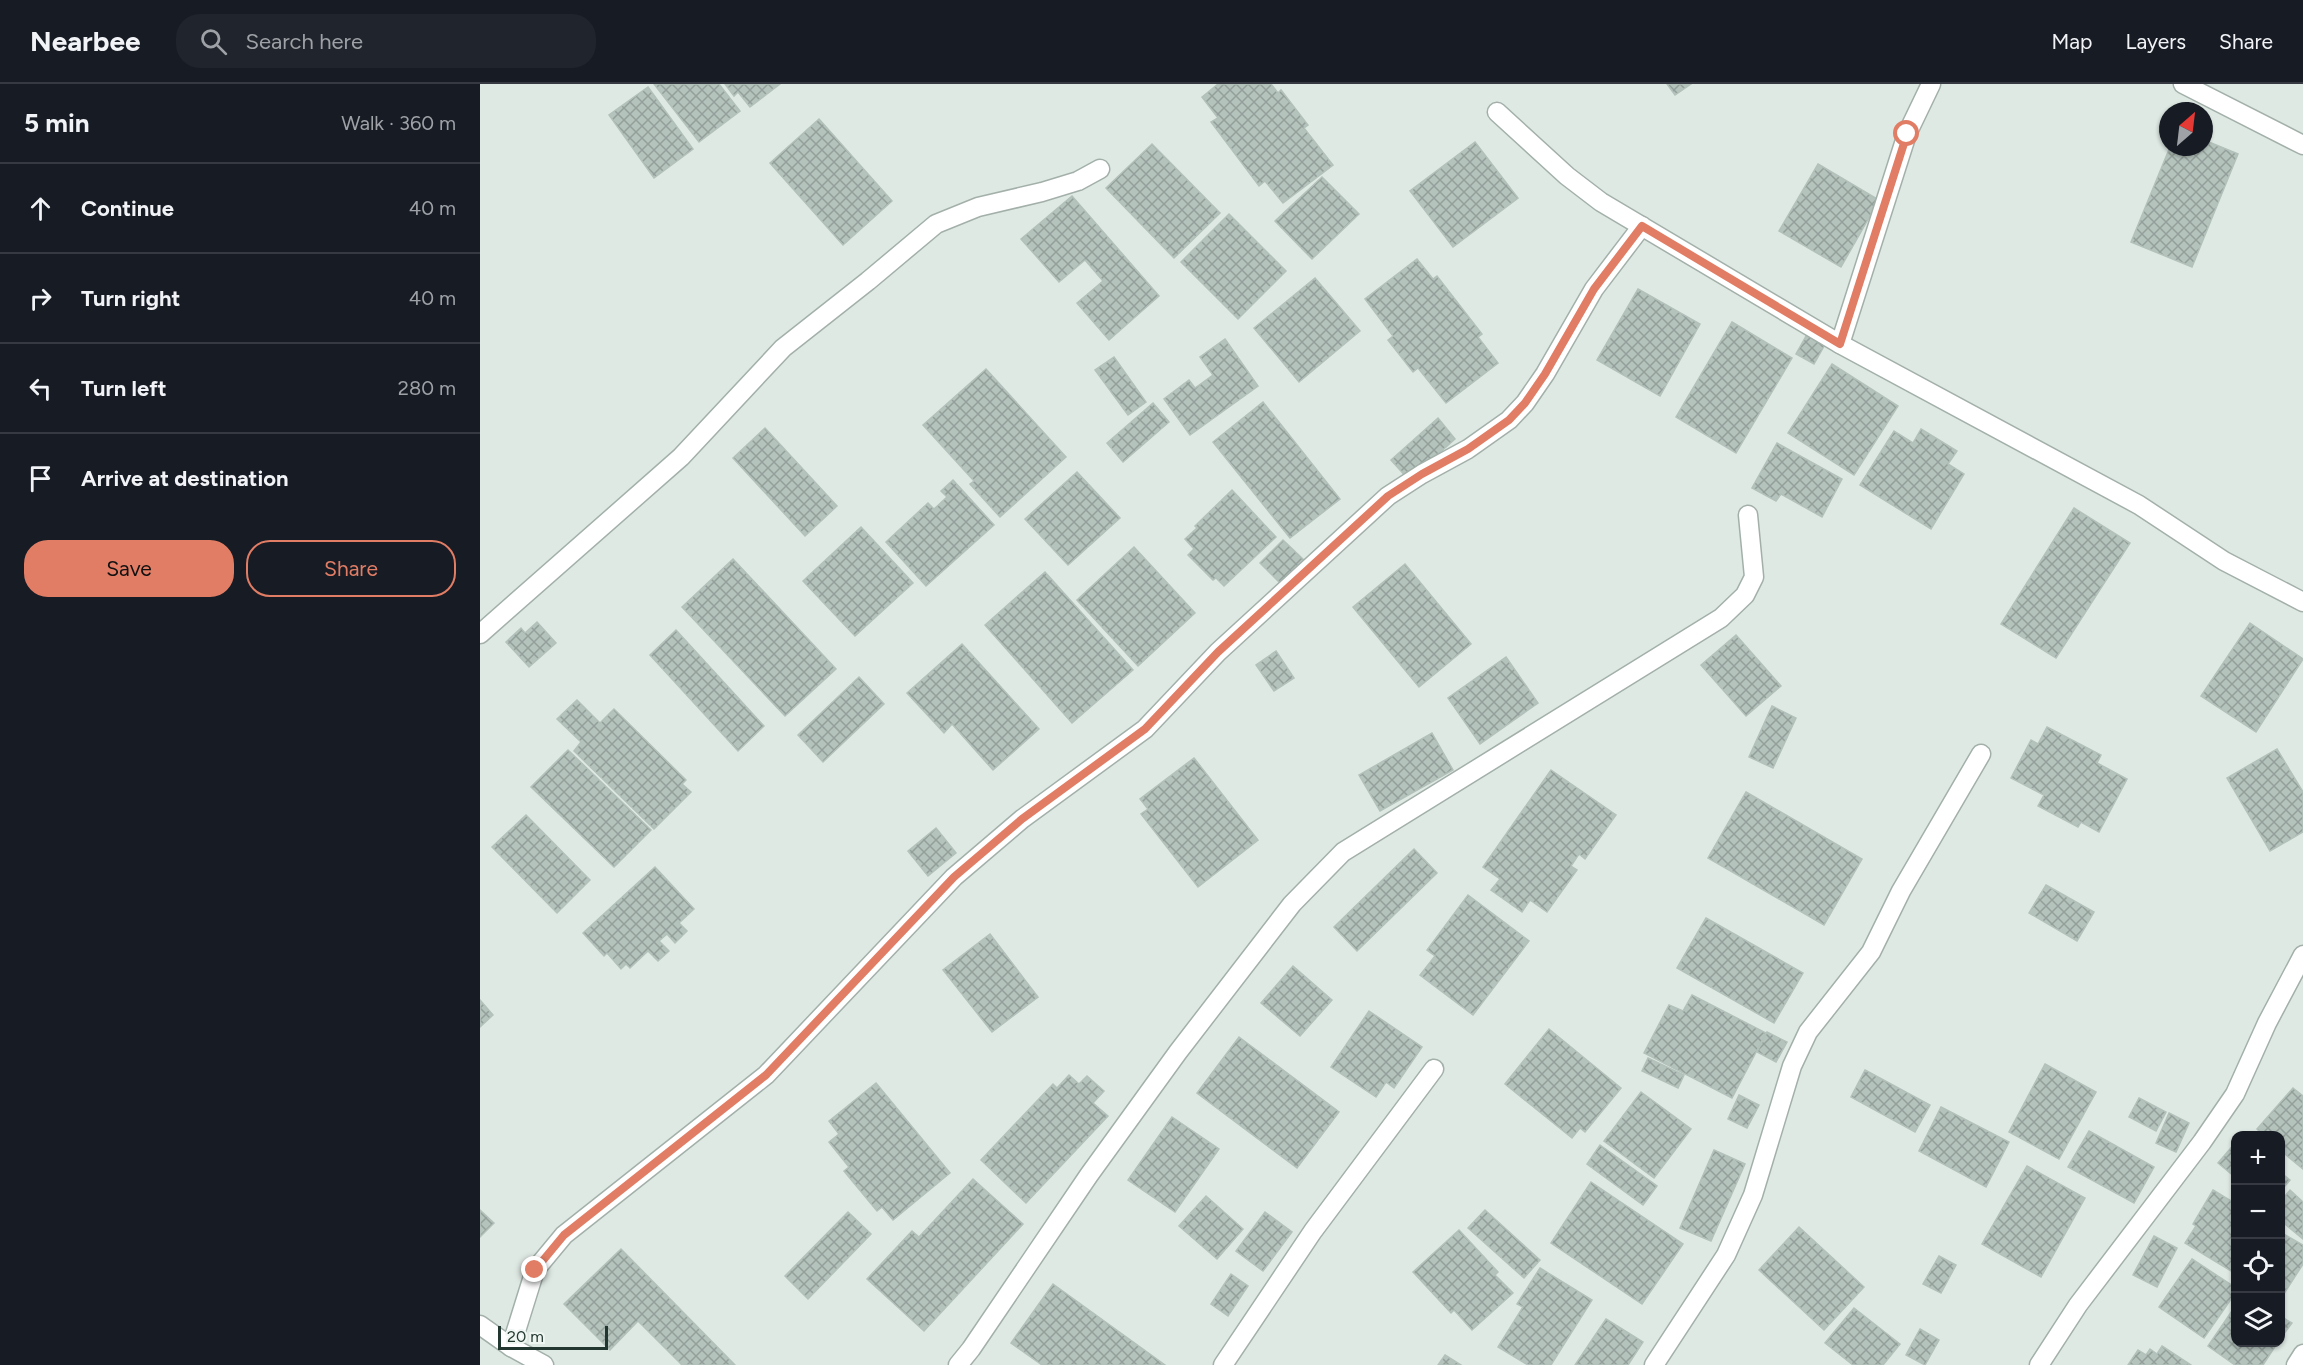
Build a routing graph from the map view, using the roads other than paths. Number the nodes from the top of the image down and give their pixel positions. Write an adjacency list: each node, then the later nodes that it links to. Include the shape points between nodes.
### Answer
1 (1931, 84): 7 (street, via 1907,134)
2 (2183, 84): 4 (street)
3 (1497, 112): 6 (street, via 1600,202)
4 (2303, 145)
5 (1100, 169): 10 (street, via 1078,181 978,207 936,224 783,348 681,457)
6 (1642, 226): 7 (street); 15 (street, via 1594,289 1545,374 1509,420 1388,496 1218,652 1145,729 1022,819 954,877 766,1075 564,1235 535,1270)
7 (1840, 344): 9 (street, via 2139,506 2224,561)
8 (1748, 515): 18 (street, via 1754,576 1744,595 1721,618 1343,852 1292,904 1178,1052)
9 (2303, 602)
10 (480, 634)
11 (1981, 754): 20 (street, via 1901,891 1871,952 1808,1032 1792,1066 1753,1196 1726,1255)
12 (2303, 955): 21 (street, via 2235,1094 2078,1305)
13 (1434, 1069): 19 (street, via 1313,1231)
14 (480, 1325): 15 (street)
15 (511, 1347): 17 (street)
16 (2303, 1354): 22 (street)
17 (544, 1365)
18 (958, 1365)
19 (1222, 1365)
20 (1654, 1365)
21 (2039, 1365)
22 (2296, 1365)

